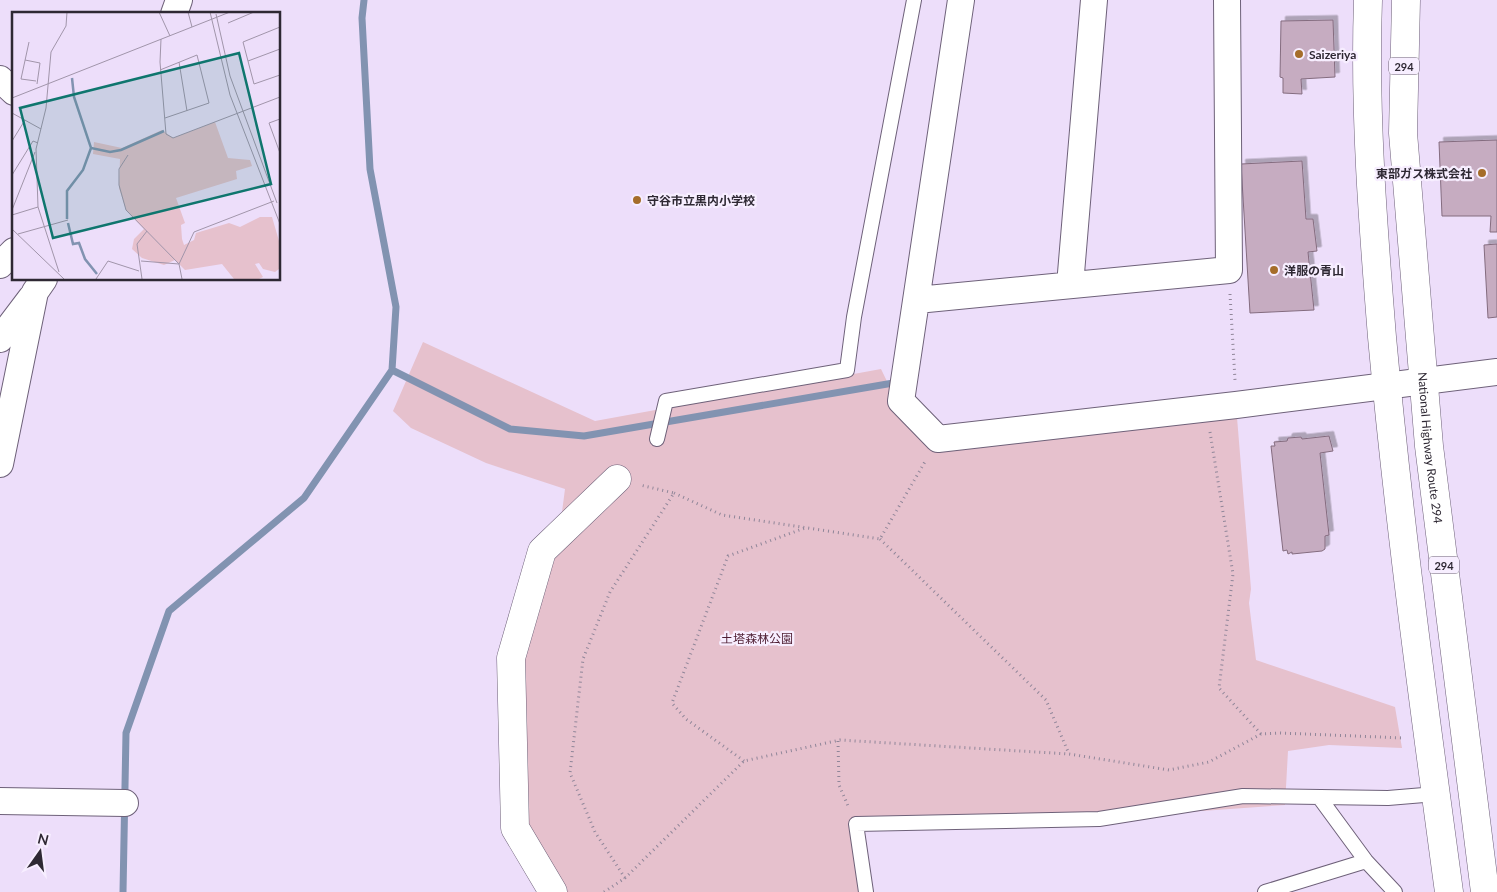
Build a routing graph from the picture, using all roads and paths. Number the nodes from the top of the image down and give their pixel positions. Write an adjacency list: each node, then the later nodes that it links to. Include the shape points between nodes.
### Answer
1 (179, 0): 8 (street)
2 (914, 0): 22 (lane, via 847,370 666,401)
3 (961, 0): 14 (street)
4 (1094, 0): 12 (street)
5 (1227, 0): 11 (street)
6 (1368, 0): 18 (main road, via 1374,247)
7 (1406, 0): 17 (main road, National Highway Route 294 / 294, via 1403,133)
8 (175, 12)
9 (12, 253): 10 (street)
10 (0, 265)
11 (1229, 270): 12 (street); 19 (path)
12 (1070, 285): 14 (street)
13 (40, 286): 15 (street); 23 (street)
14 (917, 300): 21 (street, via 901,401)
15 (0, 339)
16 (1497, 372): 17 (street)
17 (1423, 380): 18 (street); 46 (main road, National Highway Route 294 / 294)
18 (1387, 385): 19 (street); 33 (main road)
19 (1236, 405): 20 (street)
20 (1208, 408): 21 (street); 28 (path, via 1233,574 1218,688)
21 (938, 439): 27 (path)
22 (657, 440)
23 (0, 464)
24 (617, 479): 25 (path); 40 (main road, via 542,551 511,658 515,828)
25 (674, 493): 26 (path, via 722,515); 39 (path, via 610,592 583,659 570,774 595,832)
26 (806, 528): 27 (path); 32 (path, via 728,556 672,703 686,719)
27 (880, 539): 31 (path, via 1046,700)
28 (1262, 734): 29 (path); 31 (path, via 1209,762 1169,770)
29 (1410, 738)
30 (838, 741): 31 (path); 32 (path); 37 (path, via 839,785)
31 (1069, 754)
32 (744, 761): 39 (path)
33 (1436, 794): 34 (lane, via 1388,798); 45 (main road)
34 (1319, 797): 37 (lane, via 1242,796 1099,818); 38 (lane)
35 (0, 801): 36 (street)
36 (125, 802)
37 (856, 824): 42 (lane)
38 (1366, 861): 43 (lane); 44 (lane)
39 (625, 878): 41 (path)
40 (553, 892)
41 (604, 892)
42 (866, 892)
43 (1265, 892)
44 (1395, 892)
45 (1449, 892)
46 (1485, 892)

